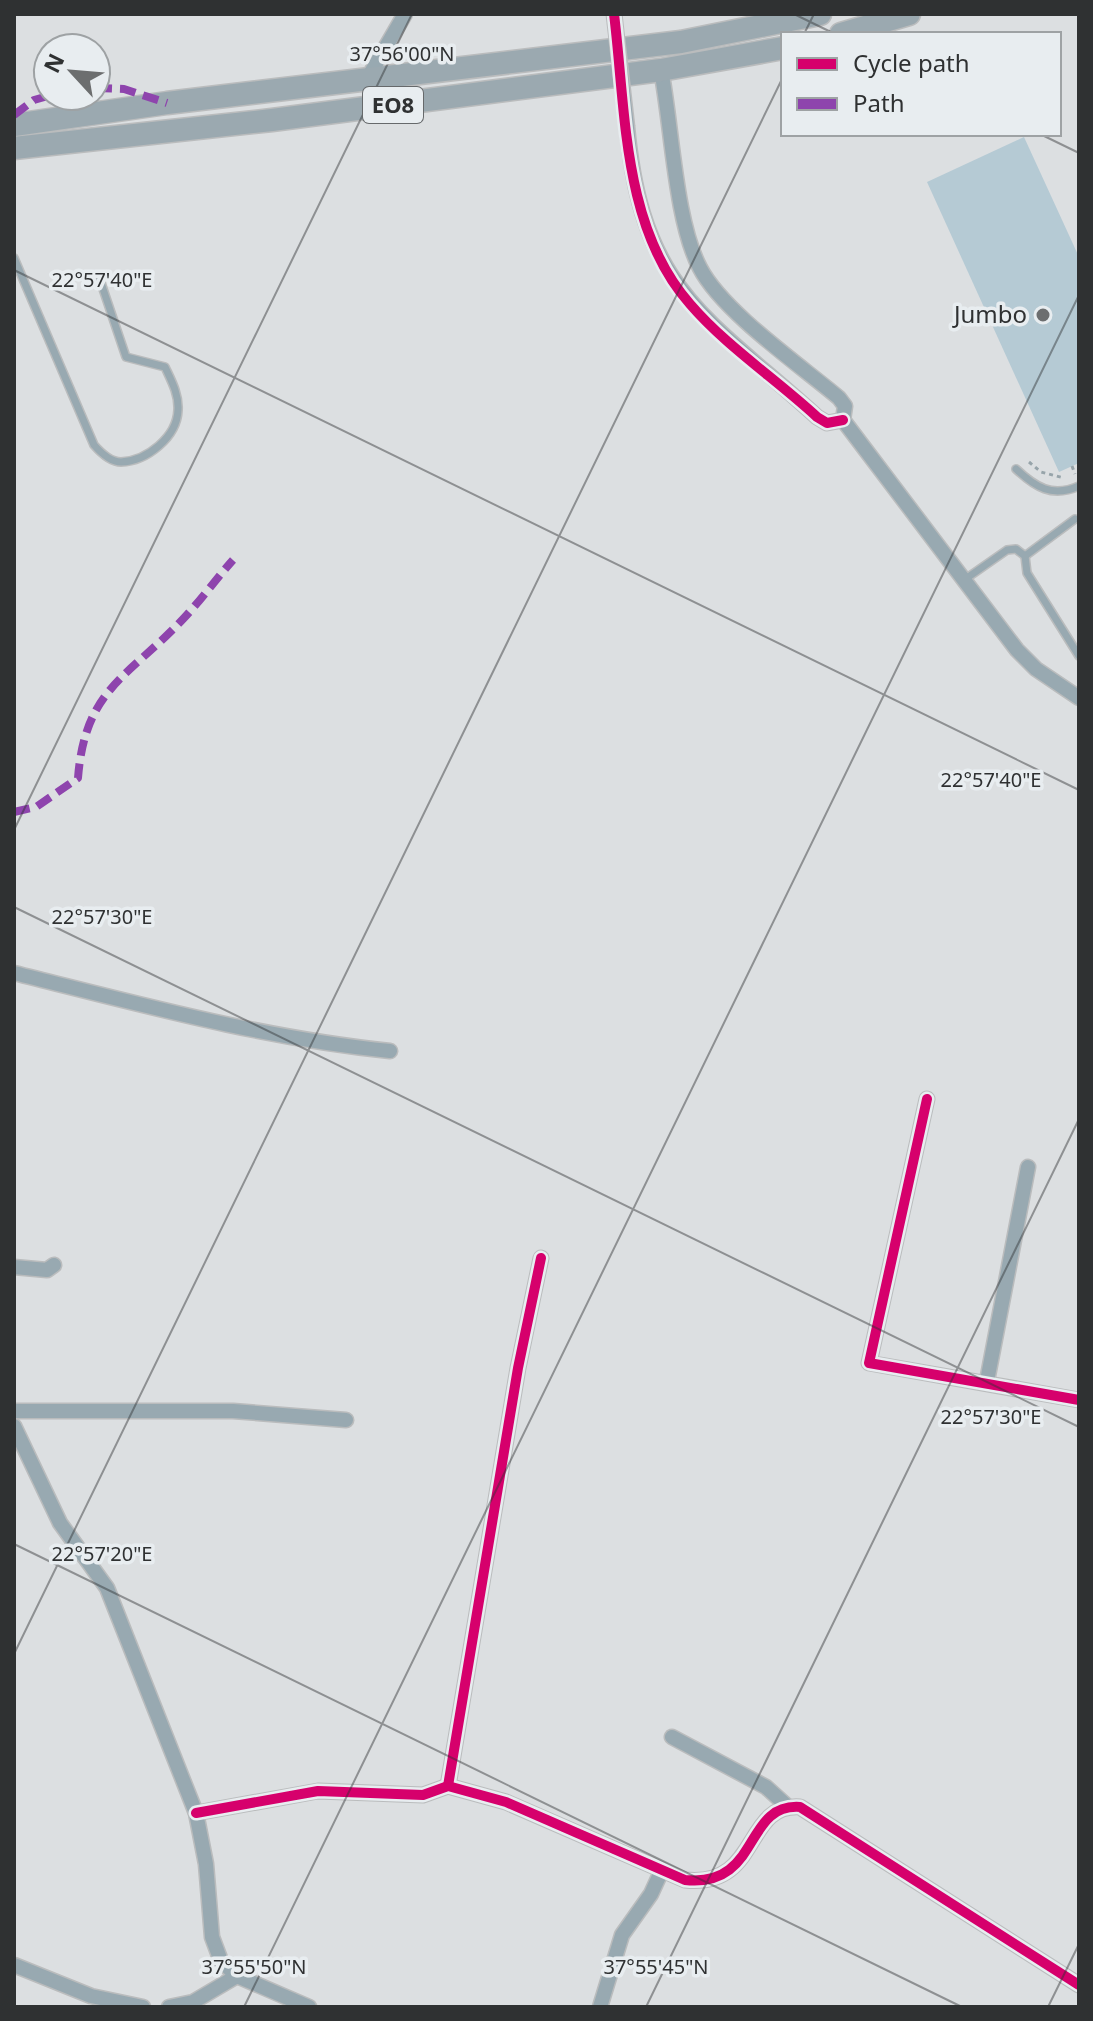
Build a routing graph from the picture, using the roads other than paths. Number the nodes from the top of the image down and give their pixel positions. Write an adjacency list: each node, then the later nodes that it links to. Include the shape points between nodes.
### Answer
1 (405, 14): 8 (street)
2 (614, 14): 13 (street, bridge, via 636,192 672,282 722,335 817,417 827,423)
3 (820, 14): 8 (main road, ΕΟ8, via 681,42)
4 (909, 14): 5 (main road)
5 (848, 32)
6 (781, 48): 7 (main road, ΕΟ8)
7 (661, 70): 10 (main road, ΕΟ8); 13 (street, via 685,223 702,271 747,320 839,398 845,406)
8 (366, 82): 9 (main road, ΕΟ8)
9 (14, 125)
10 (14, 148)
11 (14, 258): 12 (lane, via 94,445 120,462 157,448 171,432 177,396 165,367 126,357)
12 (100, 280)
13 (843, 420): 18 (street)
14 (1016, 469): 15 (lane, via 1050,492)
15 (1079, 486)
16 (1075, 519): 17 (lane)
17 (1025, 556): 18 (lane, via 1007,550); 19 (lane, via 1027,573)
18 (962, 581): 20 (street, via 1036,669)
19 (1079, 656)
20 (1079, 698)
21 (14, 973): 22 (street, via 316,1044)
22 (390, 1051)
23 (927, 1099): 28 (street, via 869,1363)
24 (1028, 1167): 28 (street)
25 (541, 1258): 34 (street)
26 (54, 1265): 27 (street, via 47,1270)
27 (14, 1267)
28 (987, 1381): 29 (street)
29 (1079, 1400)
30 (14, 1411): 31 (street, via 233,1411)
31 (346, 1420)
32 (14, 1426): 36 (street, via 60,1523 107,1588)
33 (672, 1737): 35 (street, via 766,1787)
34 (448, 1786): 36 (street, via 423,1795 318,1791); 37 (street, via 506,1802)
35 (787, 1806): 37 (street, via 773,1813 722,1877 685,1880); 40 (street, via 815,1814)
36 (196, 1813): 39 (street, via 212,1937 221,1961)
37 (662, 1870): 44 (street, via 622,1935)
38 (14, 1965): 41 (street, via 91,1996)
39 (237, 1976): 42 (street, via 193,2002); 43 (street)
40 (1079, 1985)
41 (143, 2007)
42 (169, 2007)
43 (309, 2007)
44 (600, 2007)

